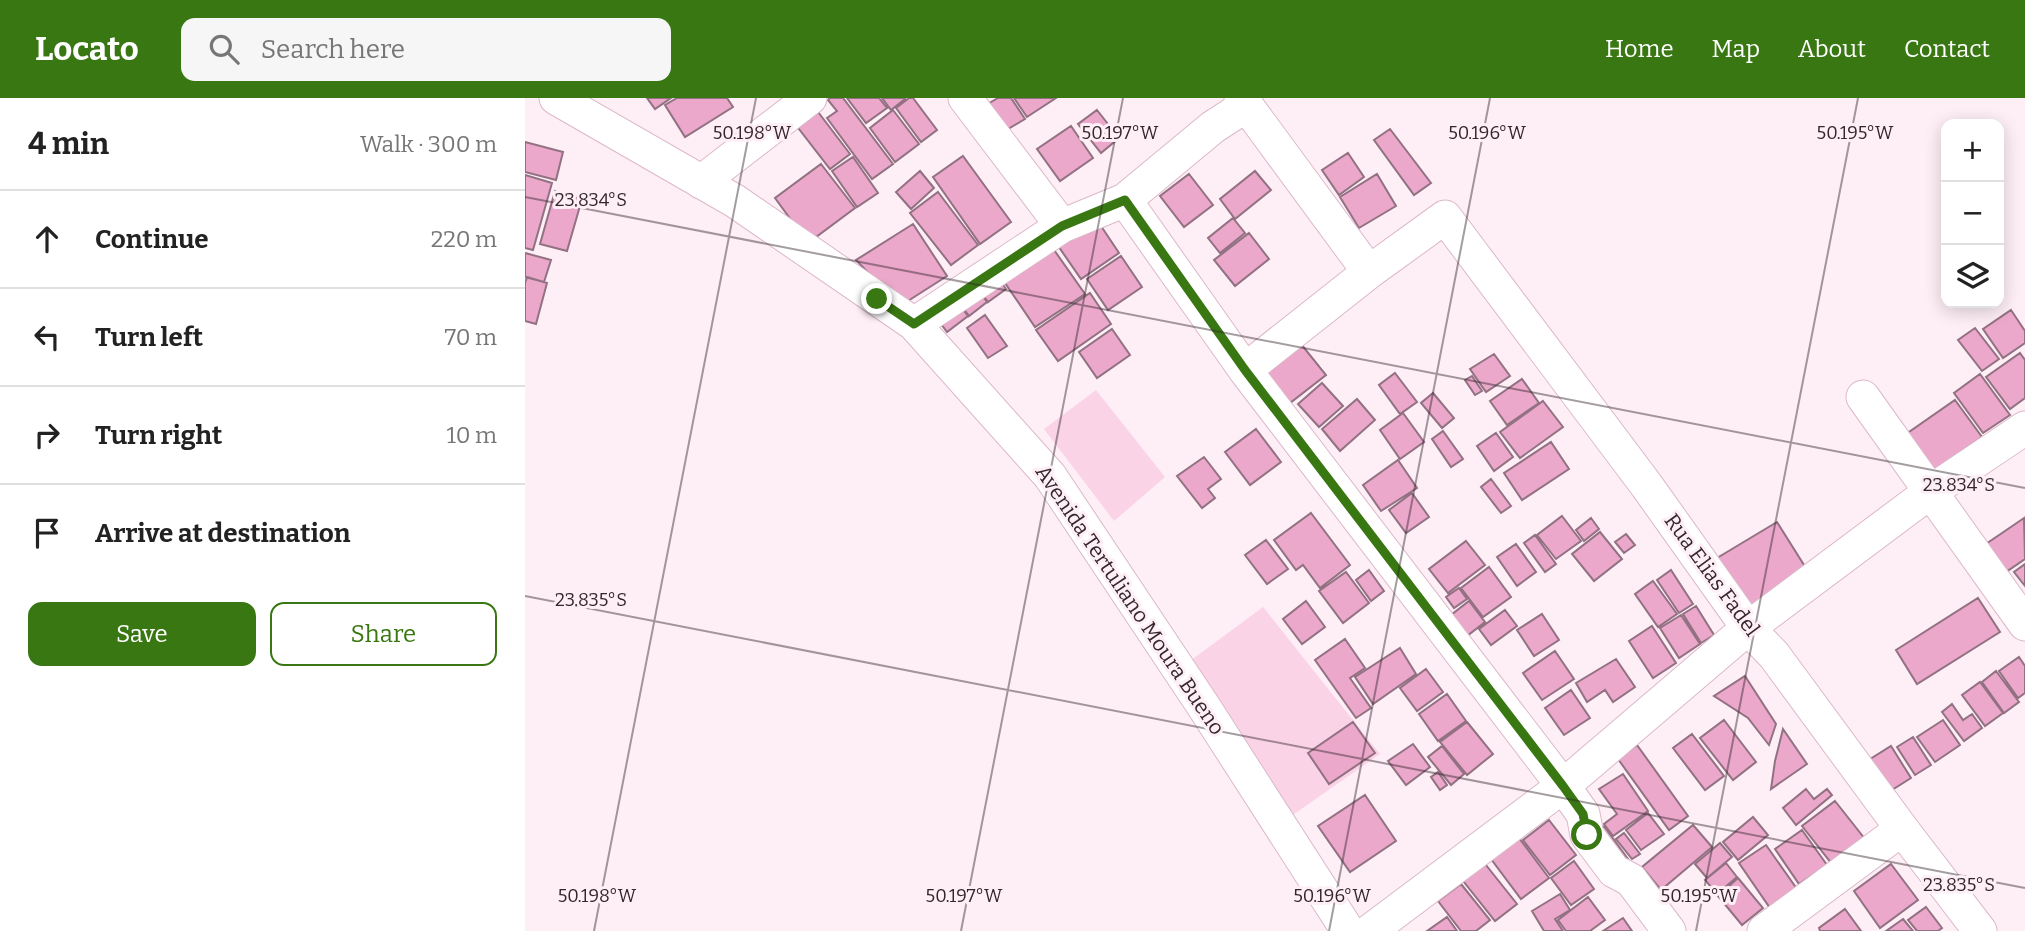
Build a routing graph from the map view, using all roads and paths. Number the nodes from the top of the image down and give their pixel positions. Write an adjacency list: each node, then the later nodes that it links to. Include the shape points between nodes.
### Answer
1 (556, 98): 5 (street, Avenida Tertuliano Moura Bueno)
2 (810, 98): 5 (street)
3 (965, 98): 7 (street)
4 (1244, 102): 6 (street); 8 (street)
5 (701, 182): 9 (street, Avenida Tertuliano Moura Bueno)
6 (1125, 200): 7 (street); 10 (street)
7 (1062, 226): 9 (street)
8 (1369, 272): 10 (street); 15 (street, Rua Elias Fadel, via 1445,217)
9 (914, 324): 18 (street, Avenida Tertuliano Moura Bueno, via 1050,476)
10 (1245, 370): 16 (street)
11 (1863, 397): 13 (street)
12 (2025, 428): 13 (street)
13 (1930, 492): 14 (street); 15 (street)
14 (2025, 624)
15 (1748, 628): 16 (street); 17 (street, Rua Elias Fadel, via 1774,655)
16 (1563, 786): 19 (street); 20 (street, via 1583,814 1587,835 1614,871 1631,880)
17 (1902, 830): 21 (street); 22 (street, Rua Elias Fadel)
18 (1348, 931)
19 (1370, 931)
20 (1669, 931)
21 (1764, 931)
22 (1980, 931)

